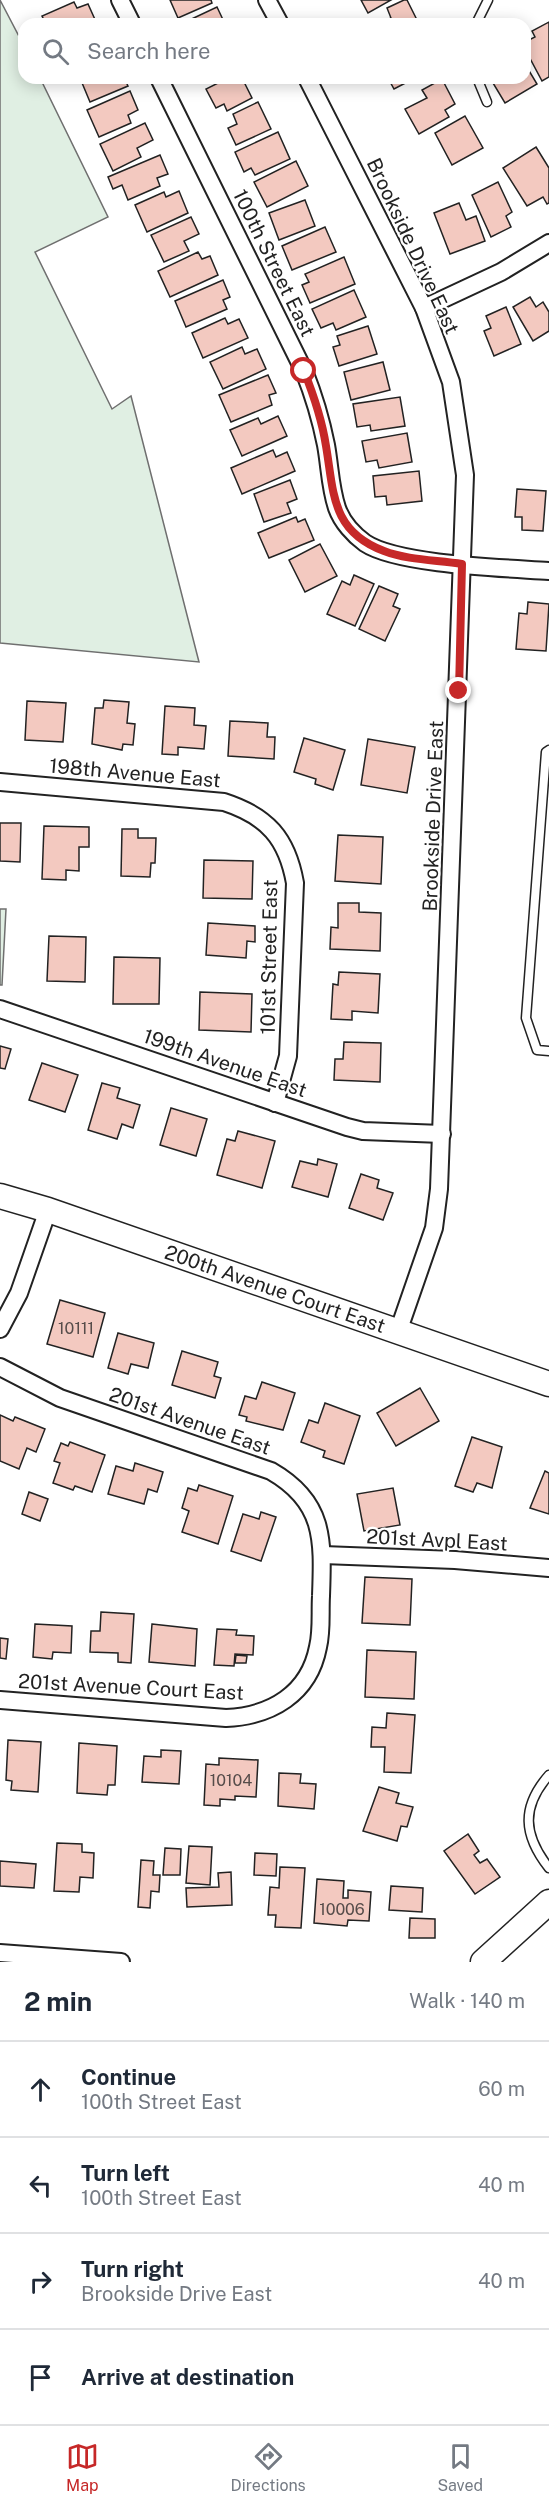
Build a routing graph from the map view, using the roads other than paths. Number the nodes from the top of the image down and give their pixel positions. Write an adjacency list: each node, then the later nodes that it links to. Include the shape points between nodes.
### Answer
1 (120, 0): 4 (street)
2 (267, 0): 5 (street)
3 (488, 0): 6 (lane)
4 (129, 18)
5 (276, 18)
6 (479, 18)
7 (162, 84): 13 (street, 100th Street East, via 304,371 317,405 338,510 349,528 366,543 387,552)
8 (310, 84): 12 (street, Brookside Drive East)
9 (480, 84): 10 (lane)
10 (487, 102)
11 (549, 243): 12 (street, via 501,272)
12 (424, 308): 13 (street, Brookside Drive East, via 451,382 459,424 465,475)
13 (462, 564): 14 (street, 100th Street East); 21 (street, Brookside Drive East)
14 (549, 571)
15 (549, 750): 19 (lane, via 526,1018 537,1050)
16 (0, 782): 17 (street, 198th Avenue East, via 224,802 246,809 265,822)
17 (284, 847): 20 (street, 101st Street East, via 295,883 286,1069)
18 (0, 1009): 20 (street, 199th Avenue East)
19 (549, 1051)
20 (275, 1102): 21 (street, 199th Avenue East, via 363,1131)
21 (442, 1134): 25 (street, Brookside Drive East, via 434,1228)
22 (0, 1196): 23 (main road, 200th Avenue Court East)
23 (48, 1210): 24 (street, via 19,1293); 25 (main road, 200th Avenue Court East)
24 (0, 1329)
25 (398, 1332): 27 (main road, 200th Avenue Court East)
26 (0, 1367): 28 (street, 201st Avenue East, via 60,1398 288,1480 314,1512)
27 (549, 1384)
28 (323, 1555): 29 (street, 201st Avpl East); 30 (street, 201st Avenue Court East, via 319,1645 314,1664 291,1696 266,1712 226,1718)
29 (549, 1568)
30 (0, 1700)
31 (549, 1775): 32 (lane, via 529,1807 529,1833)
32 (549, 1868)
33 (549, 1902): 36 (main road)
34 (0, 1953): 35 (street)
35 (121, 1962)
36 (483, 1962)

